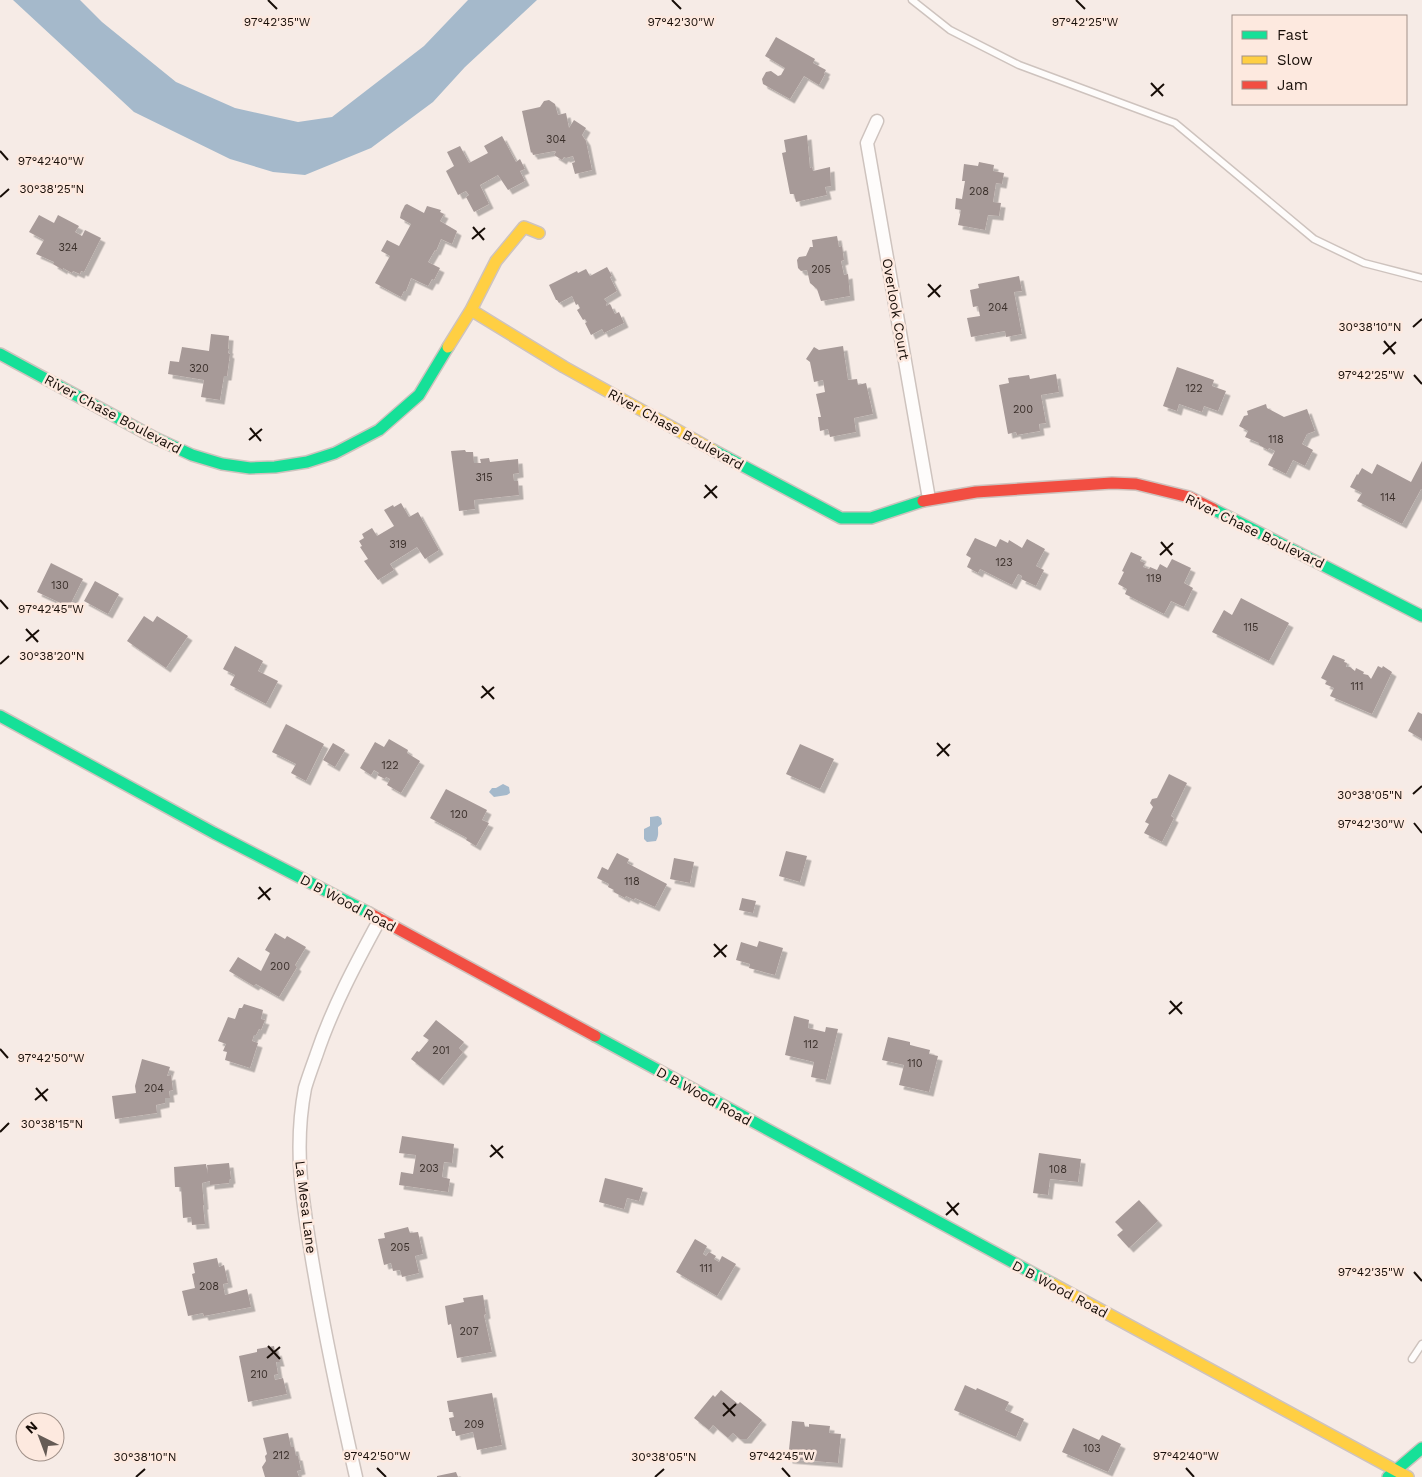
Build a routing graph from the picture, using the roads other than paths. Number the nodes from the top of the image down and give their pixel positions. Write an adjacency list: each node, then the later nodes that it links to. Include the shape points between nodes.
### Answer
1 (912, 0): 4 (lane, via 950,30 1019,65 1175,123 1314,239 1364,263)
2 (877, 121): 7 (street, Overlook Court, via 866,143)
3 (539, 233): 5 (street, via 524,228 496,261)
4 (1422, 278)
5 (471, 310): 6 (street, River Chase Boulevard, via 419,394 379,430 335,453 275,468 222,464 192,455); 7 (street, River Chase Boulevard, via 564,367 841,518 871,518)
6 (0, 354)
7 (929, 499): 8 (street, River Chase Boulevard, via 1068,485 1112,483 1154,487 1189,496)
8 (1422, 616)
9 (0, 716): 10 (street, D B Wood Road)
10 (380, 919): 14 (street, D B Wood Road); 15 (street, La Mesa Lane, via 321,1041 306,1087 299,1155 301,1192 319,1301)
11 (1422, 1344): 12 (lane)
12 (1412, 1359)
13 (1422, 1448): 14 (street)
14 (1392, 1474): 16 (street, D B Wood Road)
15 (356, 1477)
16 (1408, 1477)

